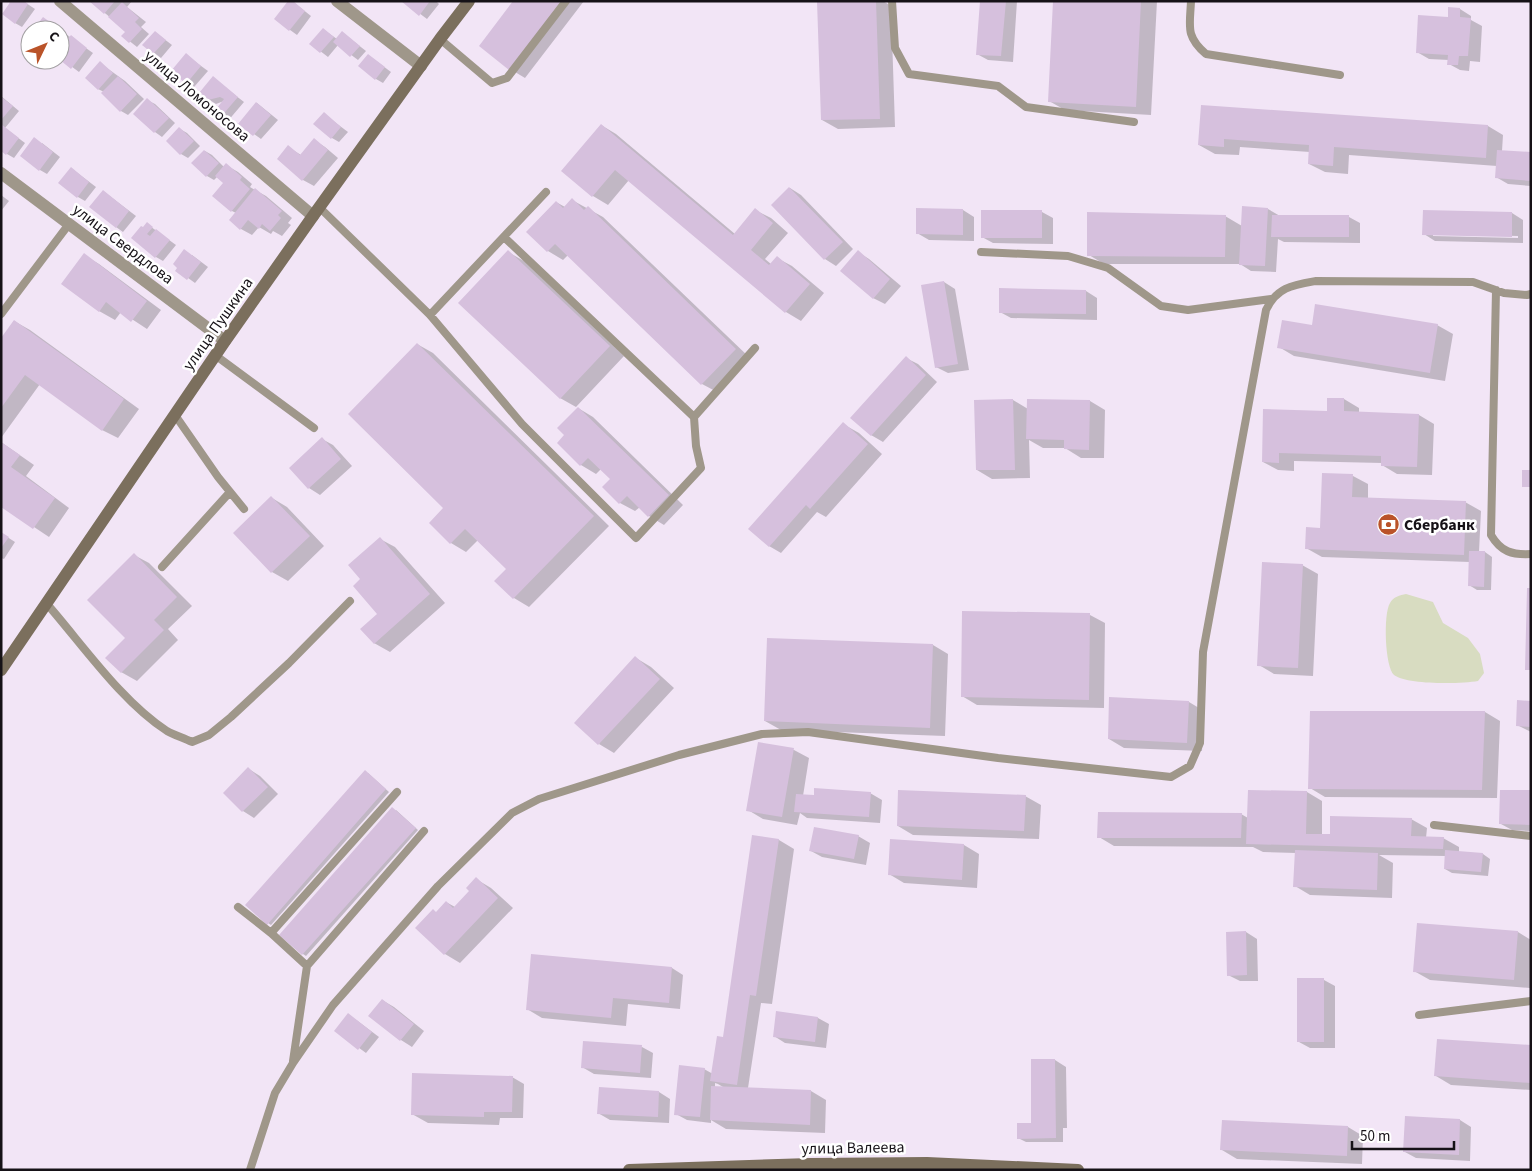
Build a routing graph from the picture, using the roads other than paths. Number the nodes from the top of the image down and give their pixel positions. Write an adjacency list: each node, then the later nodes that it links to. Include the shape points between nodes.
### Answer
1 (60, 1): 13 (street, улица Ломоносова)
2 (337, 1): 8 (street)
3 (469, 1): 7 (street, улица Пушкина)
4 (566, 1): 7 (lane, via 507,78 492,83)
5 (892, 1): 10 (lane, via 894,48 909,74 998,86 1026,107)
6 (1191, 1): 9 (lane, via 1189,34 1206,54)
7 (440, 38): 8 (street, улица Пушкина)
8 (421, 66): 13 (street, улица Пушкина)
9 (1340, 75)
10 (1134, 122)
11 (1, 173): 14 (street, улица Свердлова)
12 (546, 192): 15 (lane)
13 (316, 211): 21 (lane); 22 (street, улица Пушкина)
14 (69, 224): 20 (lane); 22 (street, улица Свердлова)
15 (504, 237): 21 (lane); 26 (lane)
16 (981, 252): 19 (lane, via 1068,256 1108,268 1161,306 1170,308 1188,310)
17 (1496, 290): 18 (lane); 19 (lane, via 1473,282 1316,281 1295,285); 30 (lane, via 1491,534 1504,550)
18 (1531, 294)
19 (1271, 299): 44 (lane, via 1266,310 1203,652 1200,744 1190,766 1172,777 808,732 762,734 679,755 539,799 512,813 438,886 333,1005)
20 (1, 314)
21 (430, 315): 26 (lane, via 522,424 636,538 701,468)
22 (225, 341): 24 (street, улица Пушкина)
23 (756, 348): 26 (lane)
24 (215, 355): 25 (street, улица Пушкина); 27 (lane)
25 (175, 415): 28 (lane); 33 (street, улица Пушкина)
26 (694, 417)
27 (314, 428)
28 (230, 492): 29 (lane); 31 (lane)
29 (244, 509)
30 (1531, 554)
31 (162, 567)
32 (350, 601): 33 (lane, via 231,717 209,735 192,742 167,731 134,704)
33 (46, 604): 34 (street, улица Пушкина)
34 (1, 670)
35 (397, 792): 40 (lane)
36 (1434, 825): 38 (lane)
37 (424, 831): 41 (lane)
38 (1531, 836)
39 (238, 906): 40 (lane)
40 (271, 933): 41 (lane)
41 (307, 966): 44 (lane)
42 (1531, 1001): 43 (lane)
43 (1419, 1016)
44 (292, 1063): 47 (lane, via 275,1093)
45 (926, 1166): 46 (street, улица Валеева); 49 (street, улица Валеева)
46 (822, 1167): 48 (street, улица Валеева)
47 (250, 1170)
48 (629, 1170)
49 (1078, 1170)

